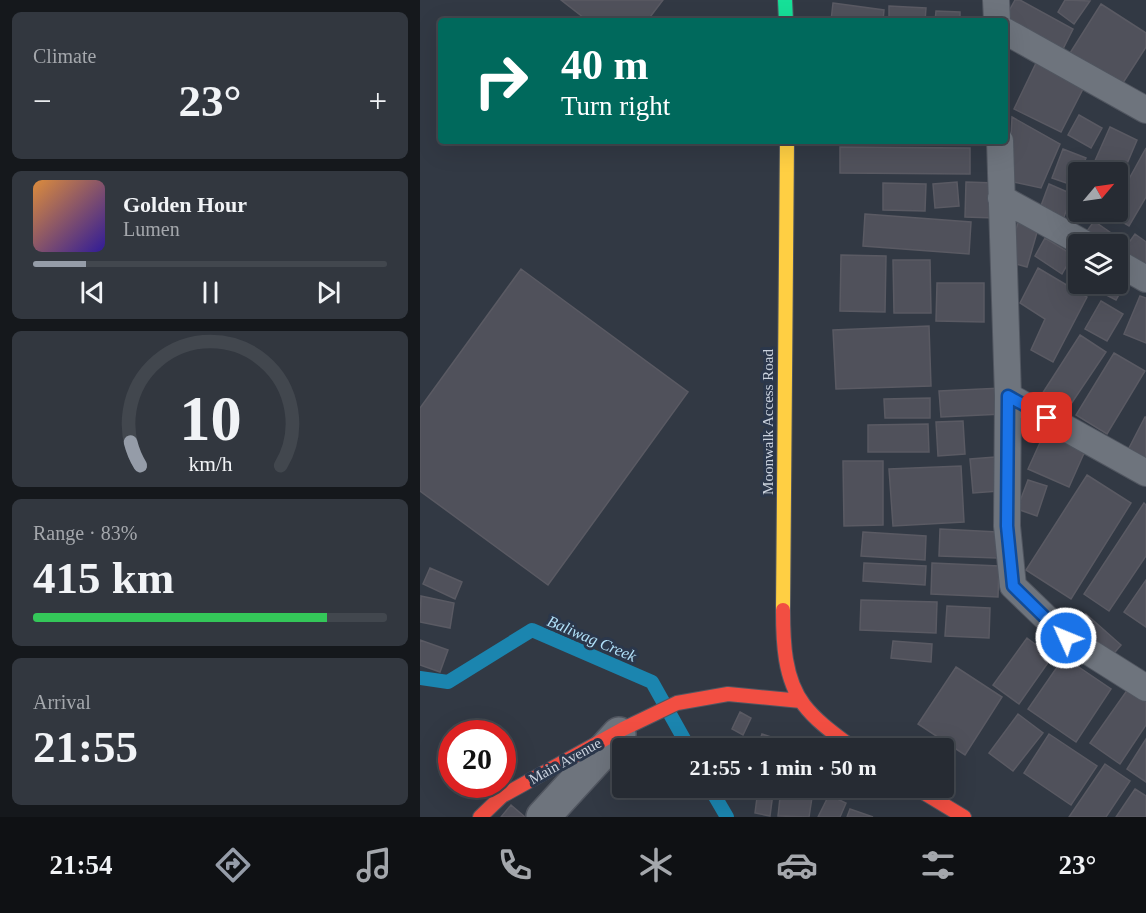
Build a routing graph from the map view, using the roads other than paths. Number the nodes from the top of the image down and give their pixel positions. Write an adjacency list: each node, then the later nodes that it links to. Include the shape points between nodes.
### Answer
1 (785, 0): 3 (street)
2 (996, 0): 4 (lane)
3 (786, 18)
4 (998, 18)
5 (1008, 34): 6 (lane)
6 (1146, 110)
7 (787, 144): 16 (street, Moonwalk Access Road, via 783,632 788,666)
8 (1000, 144): 9 (lane)
9 (1001, 198): 10 (lane); 13 (lane)
10 (1068, 235)
11 (1128, 269): 12 (lane)
12 (1146, 279)
13 (1008, 396): 14 (lane); 15 (lane, via 1007,526 1013,586 1066,638)
14 (1146, 473)
15 (1146, 688)
16 (801, 701): 17 (street, Main Avenue, via 728,694 698,698 676,703); 18 (street)
17 (623, 729): 20 (street, Main Avenue, via 502,796); 21 (street, Main Avenue)
18 (840, 738)
19 (933, 798): 22 (street)
20 (480, 817)
21 (543, 817)
22 (964, 817)

